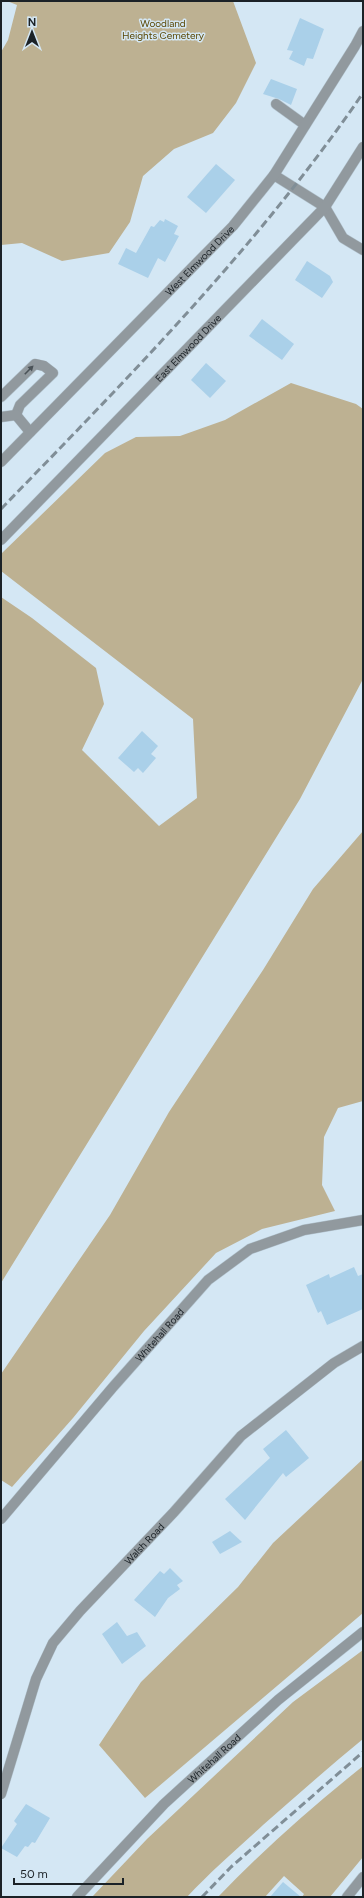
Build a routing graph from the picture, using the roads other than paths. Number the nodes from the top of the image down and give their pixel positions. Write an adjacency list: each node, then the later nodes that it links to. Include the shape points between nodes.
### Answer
1 (363, 31): 3 (street, West Elmwood Drive)
2 (276, 104): 3 (street)
3 (305, 126): 5 (street, West Elmwood Drive)
4 (363, 147): 6 (street, East Elmwood Drive)
5 (274, 175): 6 (street); 11 (street, West Elmwood Drive, via 233,226)
6 (325, 207): 7 (street, via 343,238); 13 (street, East Elmwood Drive)
7 (363, 250)
8 (1, 398): 9 (street, one-way to 9, via 35,364 44,366 53,373 20,405)
9 (16, 415): 10 (street); 11 (street)
10 (1, 417)
11 (30, 432): 12 (street, West Elmwood Drive)
12 (1, 462)
13 (1, 540)
14 (363, 1220): 16 (street, Whitehall Road, via 304,1230 250,1249 208,1280)
15 (363, 1346): 18 (street, Walsh Road, via 334,1363 241,1436 174,1512 80,1610 53,1643 36,1679)
16 (1, 1519)
17 (363, 1632): 20 (street, Whitehall Road, via 278,1700 164,1804)
18 (1, 1794)
19 (363, 1878): 21 (street)
20 (77, 1897)
21 (347, 1897)

